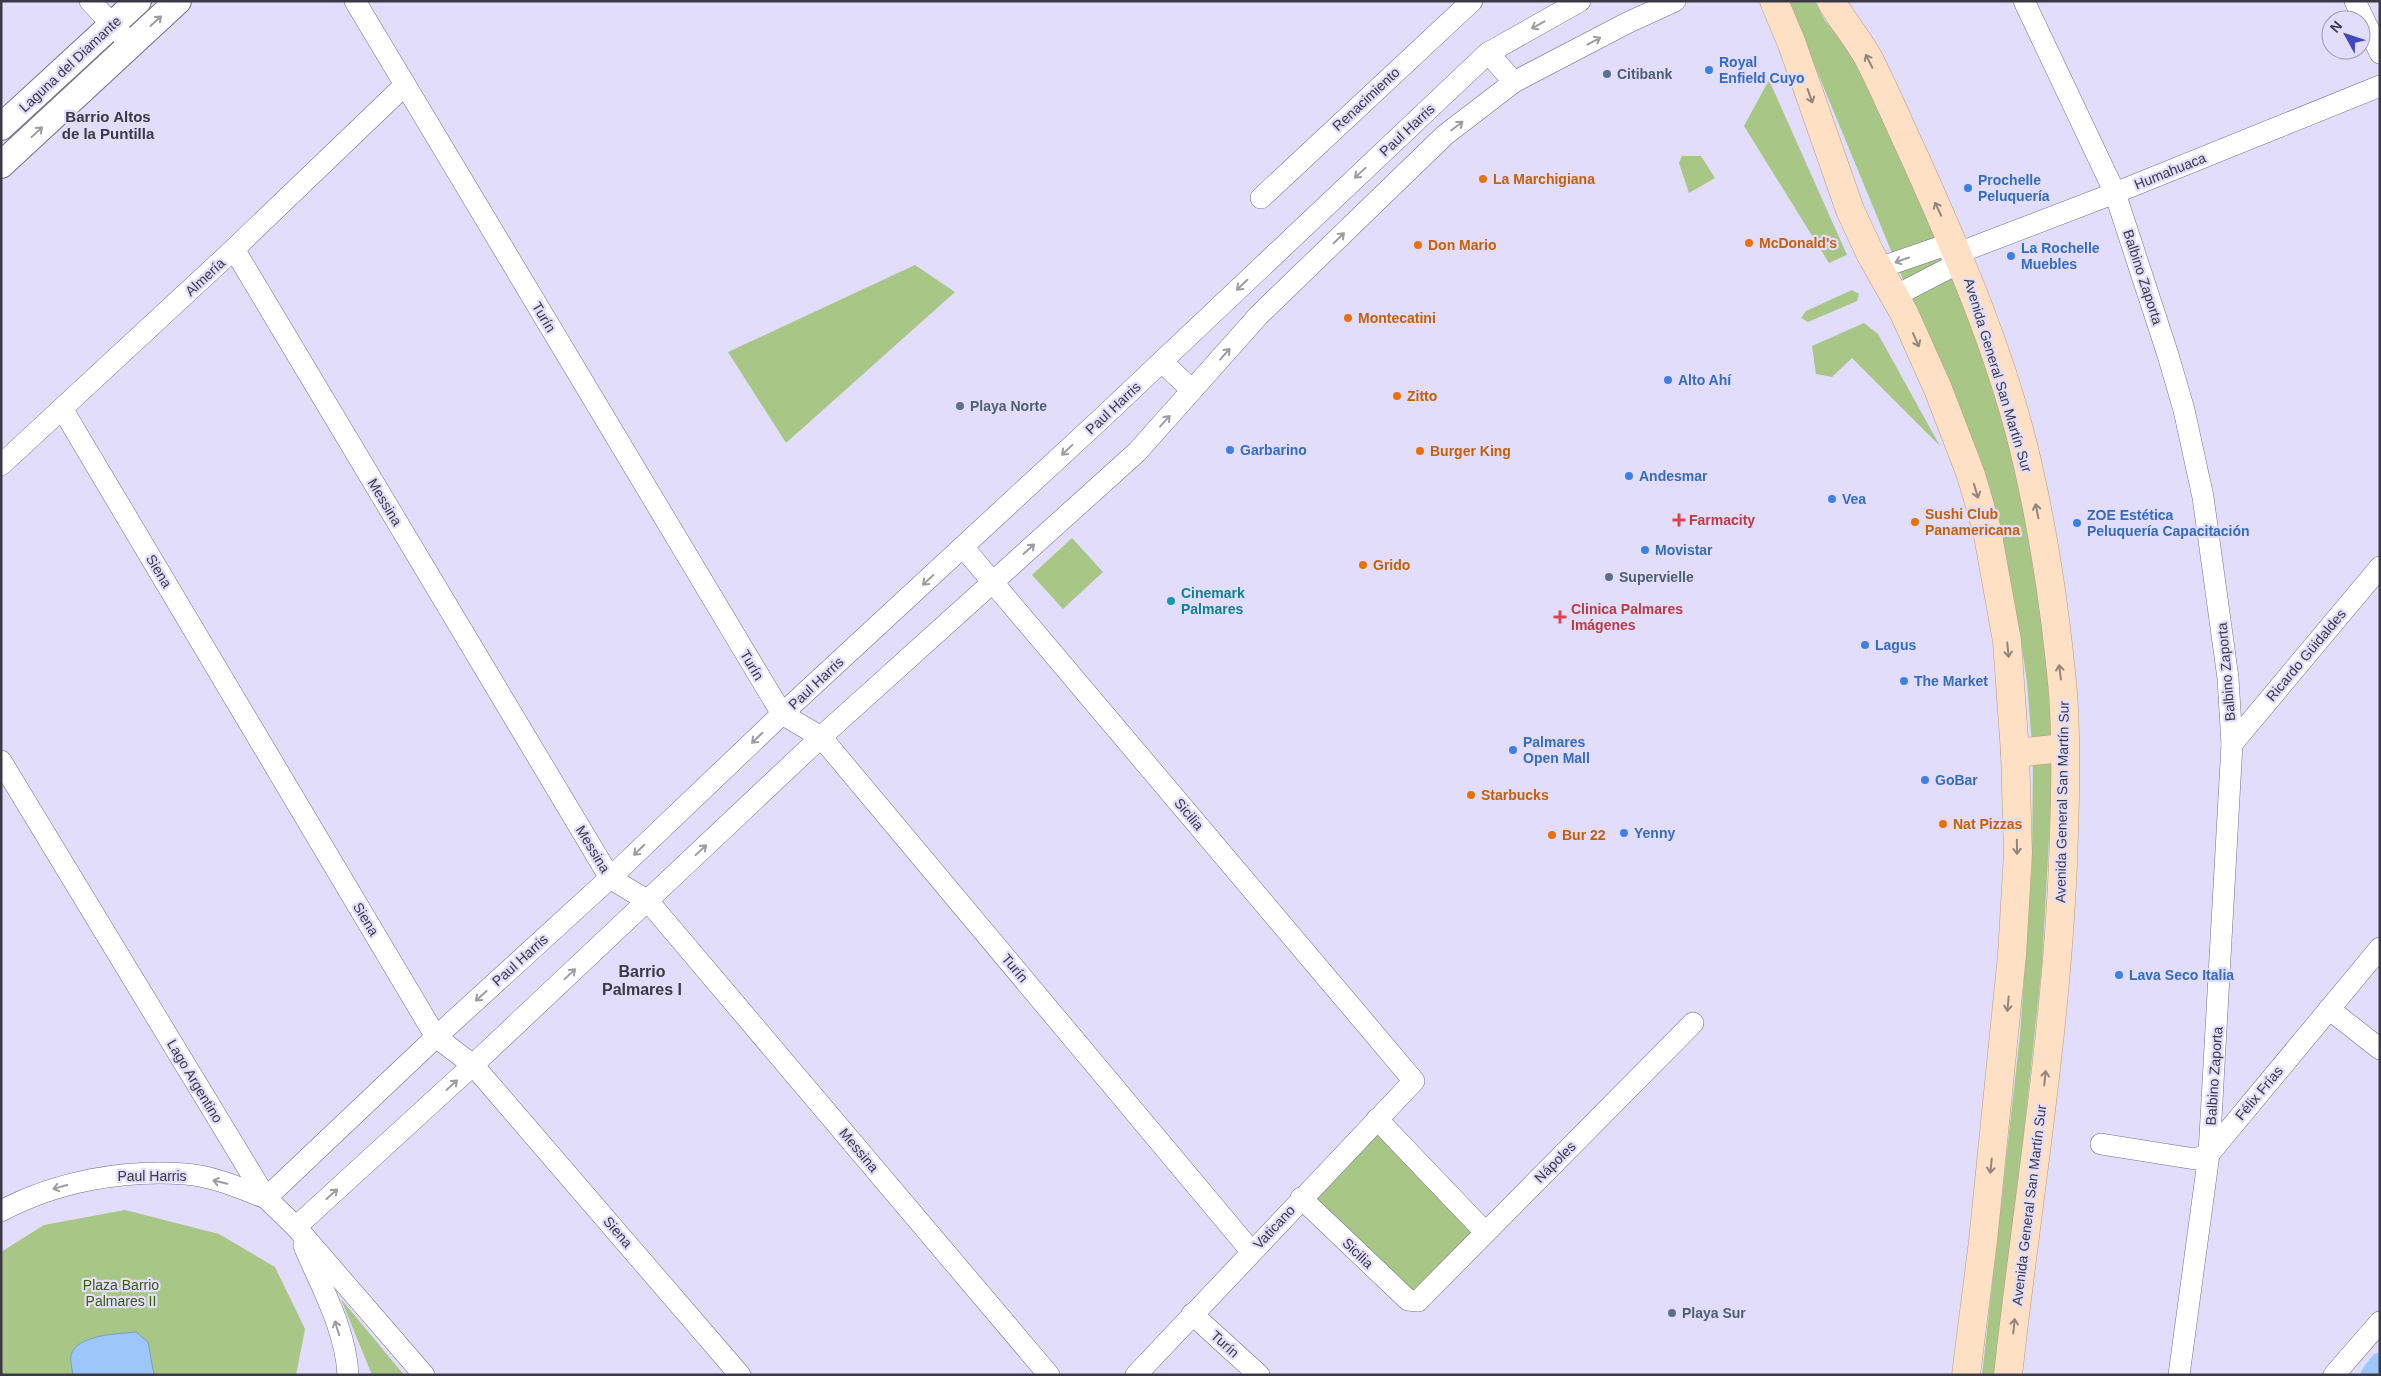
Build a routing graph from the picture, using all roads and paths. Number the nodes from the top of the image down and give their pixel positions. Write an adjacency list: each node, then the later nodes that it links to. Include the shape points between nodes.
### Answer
1 (90, 1): 12 (street)
2 (138, 1): 12 (street, Laguna del Diamante)
3 (178, 1): 13 (street, Laguna del Diamante, one-way to 3)
4 (355, 1): 17 (street, Turín)
5 (1472, 1): 22 (street, Renacimiento)
6 (1580, 1): 14 (street, Paul Harris, one-way to 14)
7 (1675, 1): 16 (street, one-way to 7)
8 (1774, 1): 25 (main road, one-way to 25, via 1850,210)
9 (1831, 1): 24 (main road, Avenida General San Martín Sur, one-way to 9, via 1869,60)
10 (2024, 1): 21 (street, Balbino Zaporta)
11 (2354, 1): 15 (street)
12 (112, 25): 13 (street); 19 (street, Laguna del Diamante)
13 (131, 44): 20 (street, Laguna del Diamante, one-way to 13)
14 (1488, 53): 16 (street); 27 (street, Paul Harris, one-way to 27)
15 (2380, 53)
16 (1514, 82): 28 (street, one-way to 16, via 1259,315 1445,135)
17 (405, 85): 23 (street, Almería); 34 (street, Turín)
18 (2380, 86): 21 (street, Humahuaca)
19 (1, 128)
20 (1, 165)
21 (2115, 193): 24 (street, Humahuaca); 36 (street, Balbino Zaporta, via 2168,355 2195,460 2228,678)
22 (1261, 198)
23 (234, 250): 29 (street, Almería); 40 (street, Messina)
24 (1958, 253): 25 (street, one-way to 25, via 1940,247); 26 (street, Humahuaca, via 1948,268); 37 (main road, Avenida General San Martín Sur, one-way to 24, via 2063,694 2054,618 2028,465 1982,316)
25 (1880, 268): 26 (main road)
26 (1895, 296): 38 (main road, one-way to 38, via 1956,432 1987,530 2007,641)
27 (1162, 362): 28 (street); 31 (street, Paul Harris, one-way to 31)
28 (1192, 390): 33 (street, one-way to 28, via 1137,452)
29 (63, 410): 30 (street, Almería); 45 (street, Siena)
30 (1, 465)
31 (963, 548): 33 (street, Sicilia); 34 (street, Paul Harris, one-way to 34)
32 (2380, 567): 36 (street, Ricardo Güidaldes)
33 (993, 581): 35 (street); 48 (street, Sicilia)
34 (782, 714): 35 (street, Turín); 40 (street, Paul Harris, one-way to 40)
35 (821, 737): 41 (street, one-way to 35); 59 (street, Turín)
36 (2232, 744): 51 (street, Balbino Zaporta)
37 (2064, 748): 38 (main road); 58 (main road, Avenida General San Martín Sur, one-way to 37, via 2060,933 2065,822)
38 (2015, 753): 57 (main road, one-way to 57, via 2018,853 2012,956)
39 (1, 761): 52 (street, Lago Argentino)
40 (610, 878): 41 (street, Messina); 45 (street, Paul Harris, one-way to 45)
41 (648, 900): 47 (street, one-way to 41); 67 (street, Messina)
42 (2380, 948): 43 (street, Félix Frías)
43 (2329, 1009): 46 (street); 51 (street, Félix Frías)
44 (1693, 1023): 56 (street, Nápoles)
45 (436, 1037): 47 (street, Siena); 52 (street, Paul Harris)
46 (2380, 1049)
47 (473, 1065): 55 (street, one-way to 47); 66 (street, Siena)
48 (1414, 1081): 49 (street, Vaticano)
49 (1377, 1120): 53 (street, Vaticano); 56 (street)
50 (2101, 1144): 51 (street, via 2195,1159)
51 (2209, 1154): 72 (street, Balbino Zaporta)
52 (266, 1198): 54 (street, Paul Harris, one-way to 54, via 186,1174 111,1176 27,1197); 55 (street, Lago Argentino)
53 (1301, 1198): 59 (street, Vaticano); 60 (street, Sicilia, via 1408,1300)
54 (1, 1211)
55 (296, 1227): 64 (street, one-way to 55, via 348,1362 333,1313); 65 (street, Lago Argentino)
56 (1485, 1232): 60 (street, Nápoles)
57 (1983, 1241): 58 (main road); 70 (main road)
58 (2024, 1244): 71 (main road, Avenida General San Martín Sur, one-way to 58)
59 (1251, 1251): 61 (street, Vaticano)
60 (1418, 1302)
61 (1192, 1314): 68 (street, Vaticano); 69 (street, Turín)
62 (2380, 1322): 73 (street)
63 (2380, 1333): 74 (street)
64 (348, 1375)
65 (424, 1375)
66 (740, 1375)
67 (1049, 1375)
68 (1136, 1375)
69 (1259, 1375)
70 (1966, 1375)
71 (2008, 1375)
72 (2179, 1375)
73 (2334, 1375)
74 (2348, 1375)

